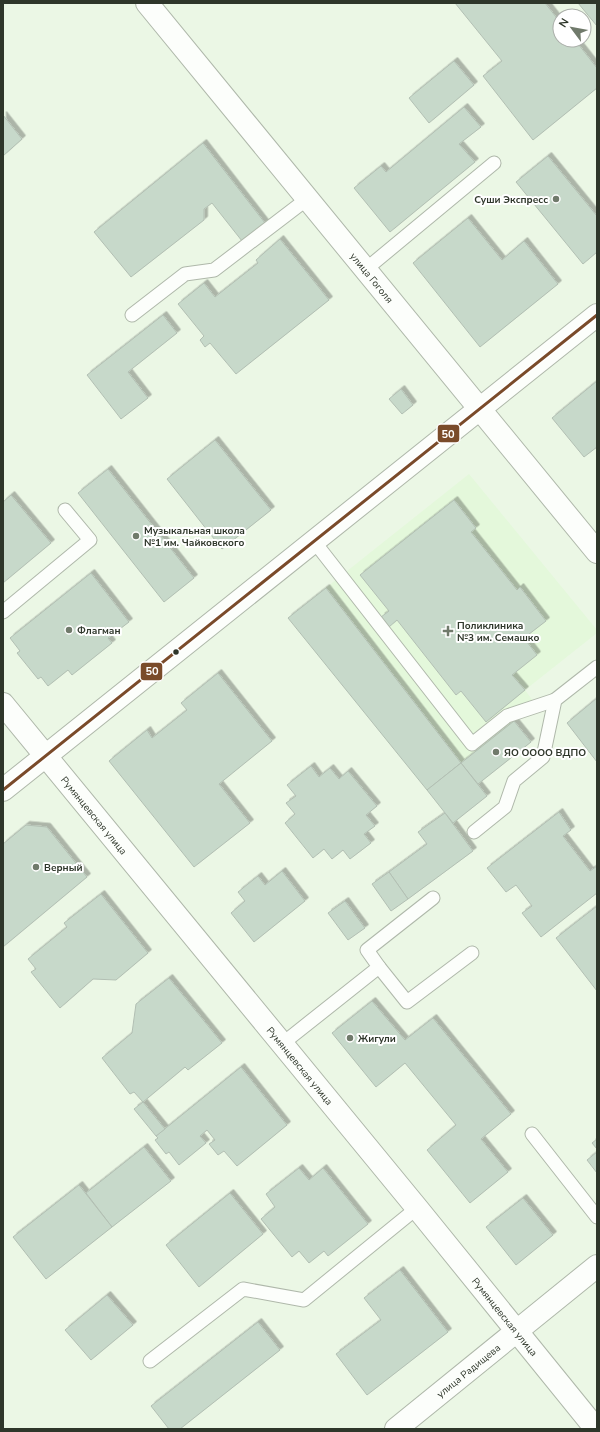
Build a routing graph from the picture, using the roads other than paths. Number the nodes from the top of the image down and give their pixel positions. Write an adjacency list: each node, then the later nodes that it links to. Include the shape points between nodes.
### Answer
1 (147, 3): 3 (street, улица Гоголя)
2 (494, 163): 4 (lane)
3 (308, 199): 4 (street, улица Гоголя); 5 (lane, via 214,270 185,274)
4 (365, 270): 7 (street, улица Гоголя)
5 (132, 315)
6 (597, 315): 7 (street)
7 (478, 408): 9 (street); 10 (street, улица Гоголя)
8 (65, 510): 11 (lane, via 90,540)
9 (313, 540): 13 (lane, via 472,744 507,716); 15 (street)
10 (597, 552)
11 (3, 612)
12 (597, 667): 13 (lane)
13 (555, 700): 17 (lane, via 543,757 514,781 505,808)
14 (3, 704): 15 (street, Румянцевская улица)
15 (44, 756): 16 (street); 21 (street, Румянцевская улица)
16 (3, 790)
17 (474, 832)
18 (433, 898): 20 (lane, via 367,950)
19 (472, 953): 20 (lane, via 407,1002)
20 (379, 967): 21 (lane)
21 (282, 1044): 23 (street, Румянцевская улица)
22 (532, 1134): 24 (lane)
23 (417, 1208): 26 (street, Румянцевская улица); 27 (lane, via 304,1300 243,1289)
24 (597, 1217)
25 (597, 1266): 26 (street, улица Радищева)
26 (517, 1332): 28 (street, улица Радищева); 29 (street, Румянцевская улица)
27 (150, 1361)
28 (396, 1429)
29 (596, 1429)

